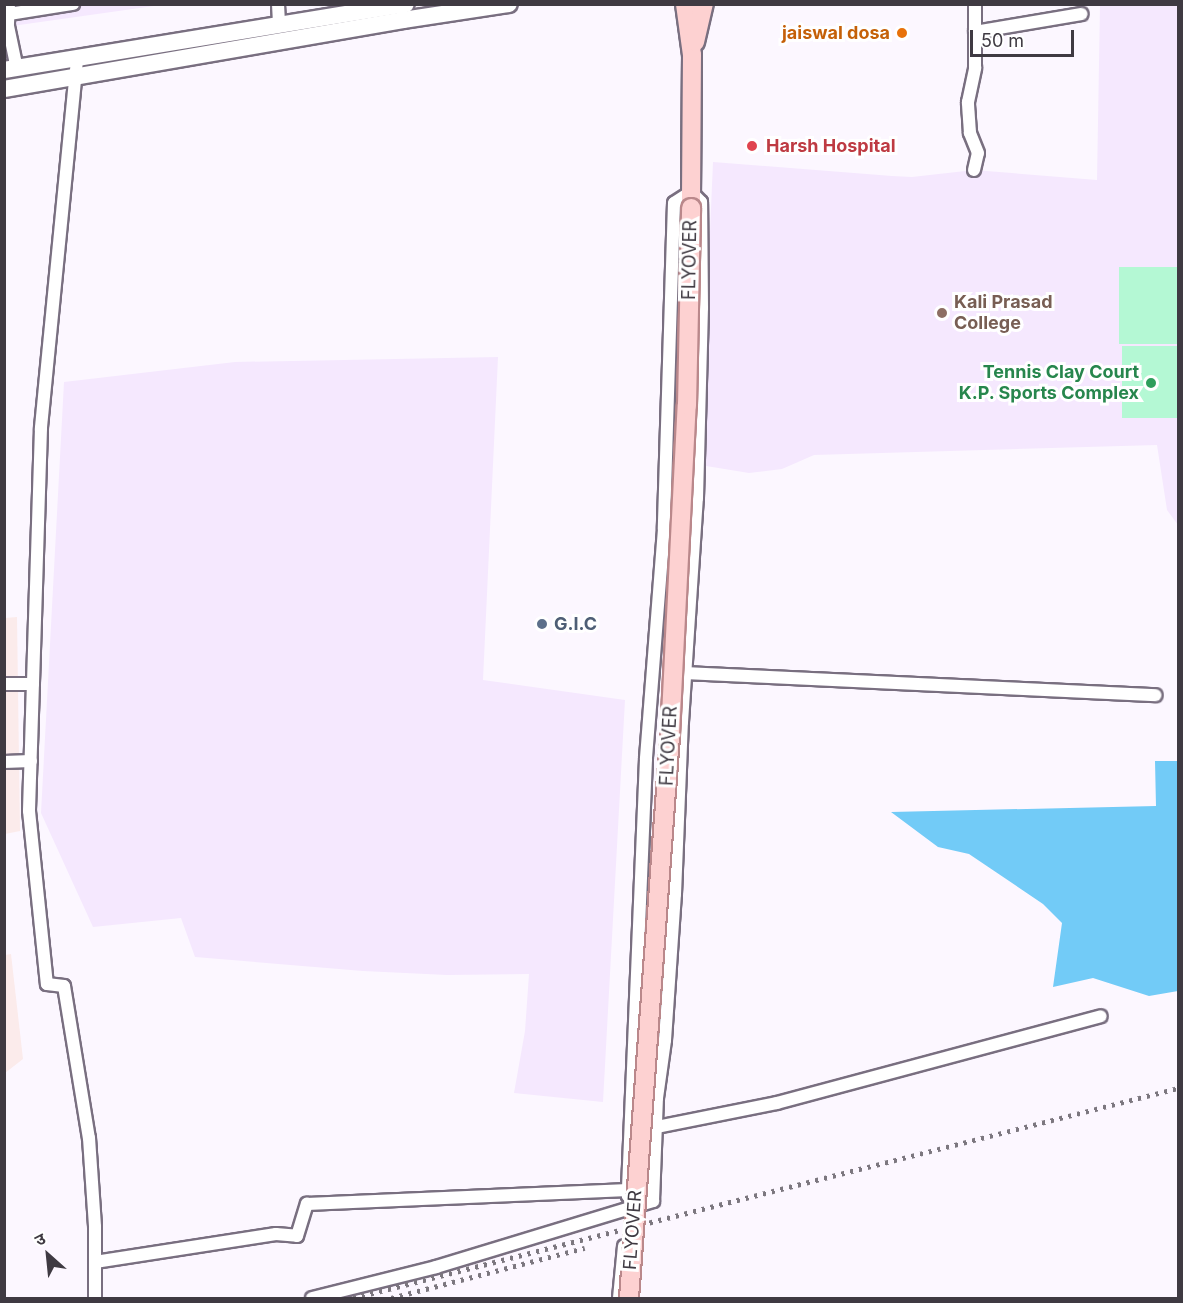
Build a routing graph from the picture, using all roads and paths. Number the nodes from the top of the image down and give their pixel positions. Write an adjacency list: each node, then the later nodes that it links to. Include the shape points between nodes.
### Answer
1 (73, 4): 8 (street)
2 (278, 4): 10 (street)
3 (406, 4): 10 (main road)
4 (509, 4): 13 (main road)
5 (685, 4): 12 (main road)
6 (704, 4): 12 (main road)
7 (975, 4): 11 (street)
8 (9, 9): 14 (street)
9 (1082, 14): 11 (street)
10 (279, 26): 13 (main road)
11 (975, 32): 16 (street, via 975,68 968,102 970,133 978,153)
12 (692, 55): 17 (main road, FLYOVER)
13 (76, 69): 14 (main road); 15 (main road); 20 (street, via 41,428)
14 (11, 70)
15 (4, 89)
16 (974, 170)
17 (691, 200): 18 (street, via 701,202 702,308 697,498); 26 (street, via 674,203 664,529 646,759); 32 (main road, FLYOVER, bridge, via 687,405 670,735)
18 (685, 673): 21 (street); 25 (street, via 675,894)
19 (4, 684): 20 (street)
20 (33, 684): 23 (street)
21 (1155, 695)
22 (4, 762): 23 (street)
23 (31, 762): 28 (street, via 29,811 46,984 64,986 76,1051 89,1138)
24 (1101, 1016): 25 (street, via 777,1103)
25 (657, 1126): 27 (street, via 653,1201)
26 (628, 1190): 27 (street); 28 (street, via 307,1204 297,1236 276,1234)
27 (628, 1210): 30 (street); 31 (street)
28 (95, 1262): 29 (street)
29 (95, 1299)
30 (312, 1299)
31 (619, 1299)
32 (629, 1299)

